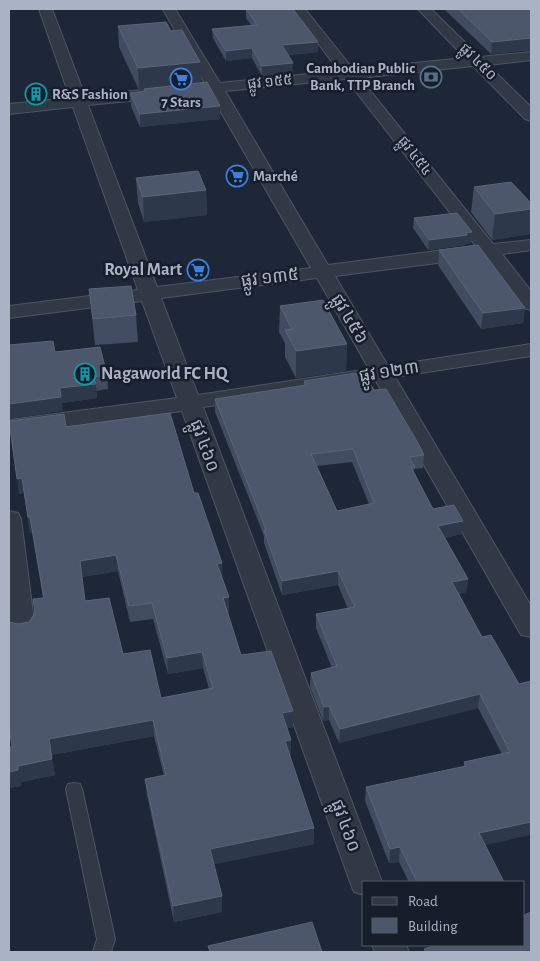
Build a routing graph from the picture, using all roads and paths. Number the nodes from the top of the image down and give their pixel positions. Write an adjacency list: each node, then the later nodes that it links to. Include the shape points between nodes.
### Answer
1 (45, 9): 9 (street, ផ្លូវ ៤៦០)
2 (170, 9): 8 (street, ផ្លូវ ៤៥៦)
3 (298, 9): 7 (street, ផ្លូវ ៤៥៤)
4 (424, 9): 6 (street, ផ្លូវ ៤៥០)
5 (531, 56): 6 (street, ផ្លូវ ១៥៥)
6 (477, 62): 7 (street, ផ្លូវ ១៥៥); 11 (street, ផ្លូវ ៤៥០)
7 (351, 74): 8 (street, ផ្លូវ ១៥៥); 13 (street, ផ្លូវ ៤៥៤)
8 (216, 88): 9 (street, ផ្លូវ ១៥៥); 14 (street, ផ្លូវ ៤៥៦)
9 (78, 102): 10 (street, ផ្លូវ ១៥៥); 15 (street, ផ្លូវ ៤៦០)
10 (9, 109)
11 (531, 116)
12 (531, 245): 13 (street, ផ្លូវ ១៣៥)
13 (489, 250): 14 (street, ផ្លូវ ១៣៥); 16 (street, ផ្លូវ ៤៥៤)
14 (322, 272): 15 (street, ផ្លូវ ១៣៥); 19 (street, ផ្លូវ ៤៥៦)
15 (150, 294): 17 (street, ផ្លូវ ១៣៥); 20 (street, ផ្លូវ ៤៦០)
16 (531, 304)
17 (9, 312)
18 (531, 350): 19 (street, ផ្លូវ ១២៣)
19 (381, 373): 20 (street, ផ្លូវ ១២៣); 23 (street, ផ្លូវ ៤៥៦)
20 (189, 403): 21 (street, ផ្លូវ ១២៣); 26 (street, ផ្លូវ ៤៦០)
21 (9, 427)
22 (9, 519): 24 (street)
23 (531, 628)
24 (21, 629)
25 (74, 789): 27 (lane, via 106,939)
26 (366, 881)
27 (102, 952)

